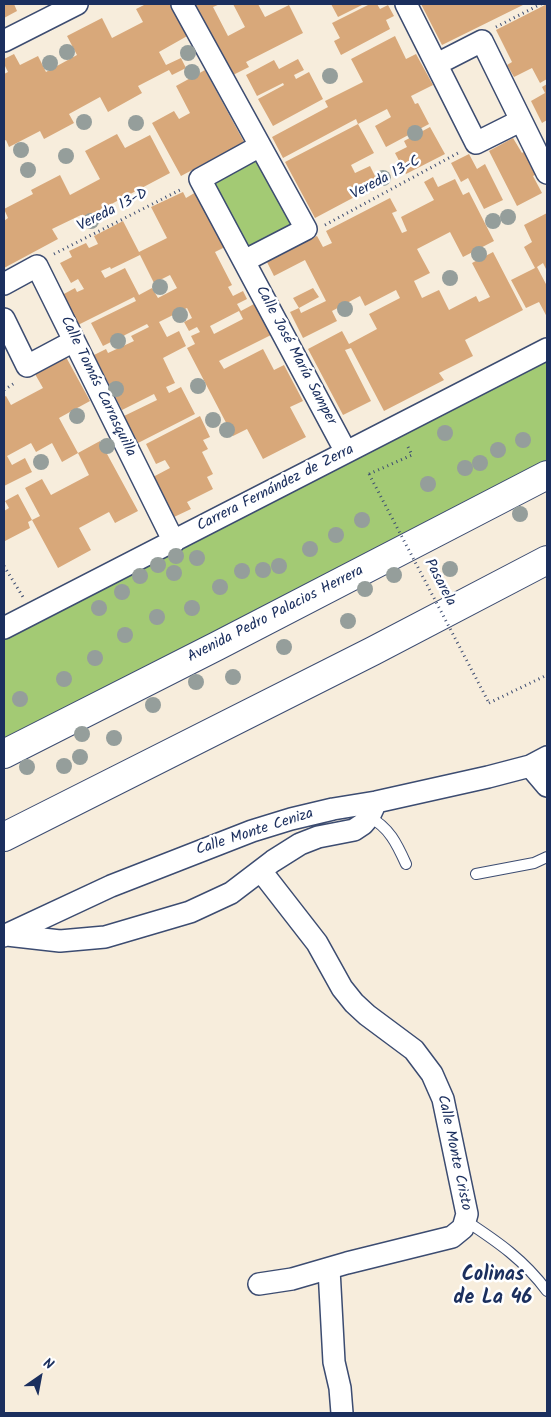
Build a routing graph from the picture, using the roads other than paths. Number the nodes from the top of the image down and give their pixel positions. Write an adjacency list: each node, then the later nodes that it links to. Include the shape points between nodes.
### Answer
1 (77, 4): 4 (street)
2 (182, 4): 7 (street)
3 (406, 4): 5 (street)
4 (4, 41)
5 (437, 64): 6 (street, via 476,143); 6 (street, via 482,41)
6 (520, 121): 8 (street)
7 (260, 146): 9 (street, Calle José María Samper, via 200,179); 9 (street, via 306,229)
8 (547, 173)
9 (244, 260): 14 (street, Calle José María Samper)
10 (4, 284): 12 (street, Calle Tomás Carrasquilla, via 37,266)
11 (4, 320): 12 (street, via 27,366)
12 (74, 341): 16 (street, Calle Tomás Carrasquilla)
13 (547, 349): 14 (street, Carrera Fernández de Zerra)
14 (346, 452): 16 (street, Carrera Fernández de Zerra)
15 (547, 475): 19 (main road, Avenida Pedro Palacios Herrera)
16 (174, 542): 18 (street, Carrera Fernández de Zerra)
17 (547, 560): 23 (main road)
18 (4, 628)
19 (4, 754)
20 (538, 762): 21 (street); 22 (street, Calle Monte Ceniza)
21 (547, 786)
22 (372, 809): 25 (lane, via 393,836); 26 (street, via 363,824 354,830 300,844); 28 (street, Calle Monte Ceniza, via 324,811 252,831 111,886)
23 (4, 837)
24 (547, 857): 27 (lane, via 534,863)
25 (406, 864)
26 (261, 871): 28 (street, via 211,904 105,938 60,941); 29 (street, Calle Monte Cristo, via 317,943 354,1003 414,1050 432,1074 447,1113)
27 (476, 874)
28 (5, 936)
29 (466, 1221): 30 (street, Calle Monte Cristo, via 452,1237); 32 (lane, via 514,1255)
30 (329, 1269): 31 (street, Calle Monte Cristo); 33 (street, via 334,1362)
31 (259, 1284)
32 (547, 1291)
33 (342, 1413)

